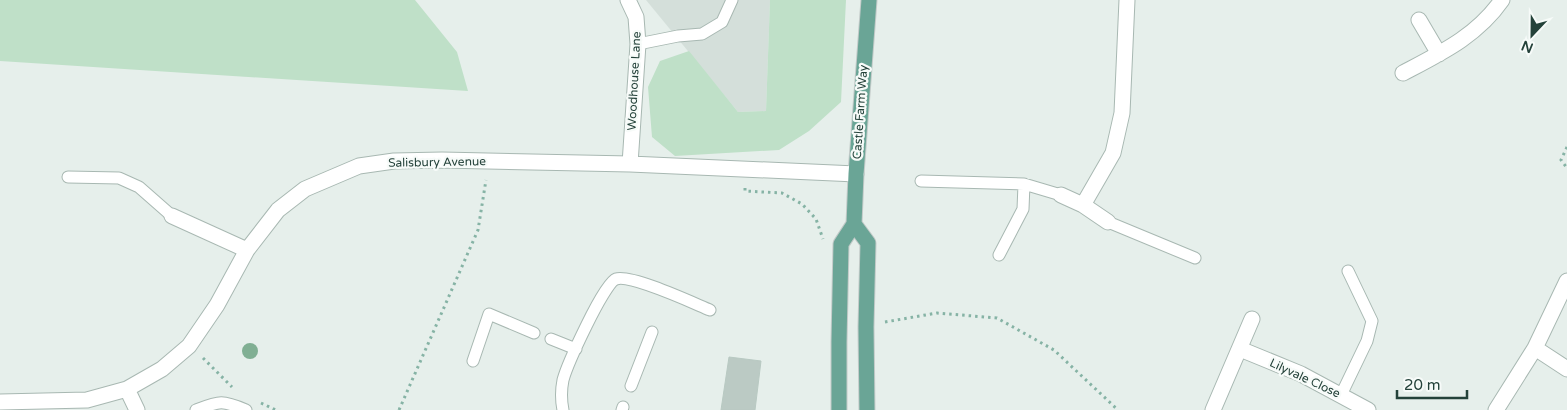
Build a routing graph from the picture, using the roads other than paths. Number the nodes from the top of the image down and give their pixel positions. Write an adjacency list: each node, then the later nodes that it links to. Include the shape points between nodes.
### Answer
1 (628, 0): 7 (street, Woodhouse Lane, via 636,17)
2 (732, 0): 7 (lane, via 722,22 702,34)
3 (869, 0): 11 (main road, Castle Farm Way)
4 (1127, 0): 16 (street, via 1122,113 1113,153)
5 (1502, 0): 8 (street, via 1475,31)
6 (1419, 20): 8 (street)
7 (638, 44): 10 (street, Woodhouse Lane)
8 (1439, 54): 9 (street)
9 (1403, 73)
10 (630, 164): 11 (street, Salisbury Avenue); 20 (street, Salisbury Avenue, via 442,160 359,166 306,189 278,210)
11 (856, 174): 19 (main road, Castle Farm Way)
12 (68, 177): 17 (lane, via 119,178 139,187)
13 (921, 181): 14 (lane)
14 (1024, 184): 15 (lane); 21 (lane, via 1022,209)
15 (1061, 195): 16 (street)
16 (1083, 205): 18 (street)
17 (172, 216): 20 (street)
18 (1108, 222): 22 (lane)
19 (854, 224): 43 (main road, Castle Farm Way, via 841,244); 44 (main road, via 868,243)
20 (247, 250): 36 (street, Salisbury Avenue, via 217,305 189,346 162,369)
21 (999, 256)
22 (1195, 258)
23 (1348, 271): 37 (lane, via 1372,321 1367,341)
24 (1567, 281): 30 (street)
25 (710, 310): 32 (lane, via 634,280 616,278 607,286)
26 (1252, 319): 31 (street)
27 (652, 332): 35 (lane)
28 (534, 333): 33 (lane, via 489,314)
29 (551, 339): 32 (lane)
30 (1535, 348): 34 (street); 47 (street)
31 (1240, 349): 37 (street, Lilyvale Close, via 1301,374); 45 (street)
32 (576, 350): 42 (lane, via 562,384)
33 (473, 361)
34 (1567, 369)
35 (631, 386)
36 (127, 390): 38 (street, Salisbury Avenue, via 87,400); 39 (street)
37 (1341, 395): 46 (street, Lilyvale Close)
38 (0, 402)
39 (138, 410)
40 (196, 410): 41 (lane, via 218,402)
41 (246, 410)
42 (563, 410)
43 (839, 410)
44 (866, 410)
45 (1213, 410)
46 (1368, 410)
47 (1496, 410)

